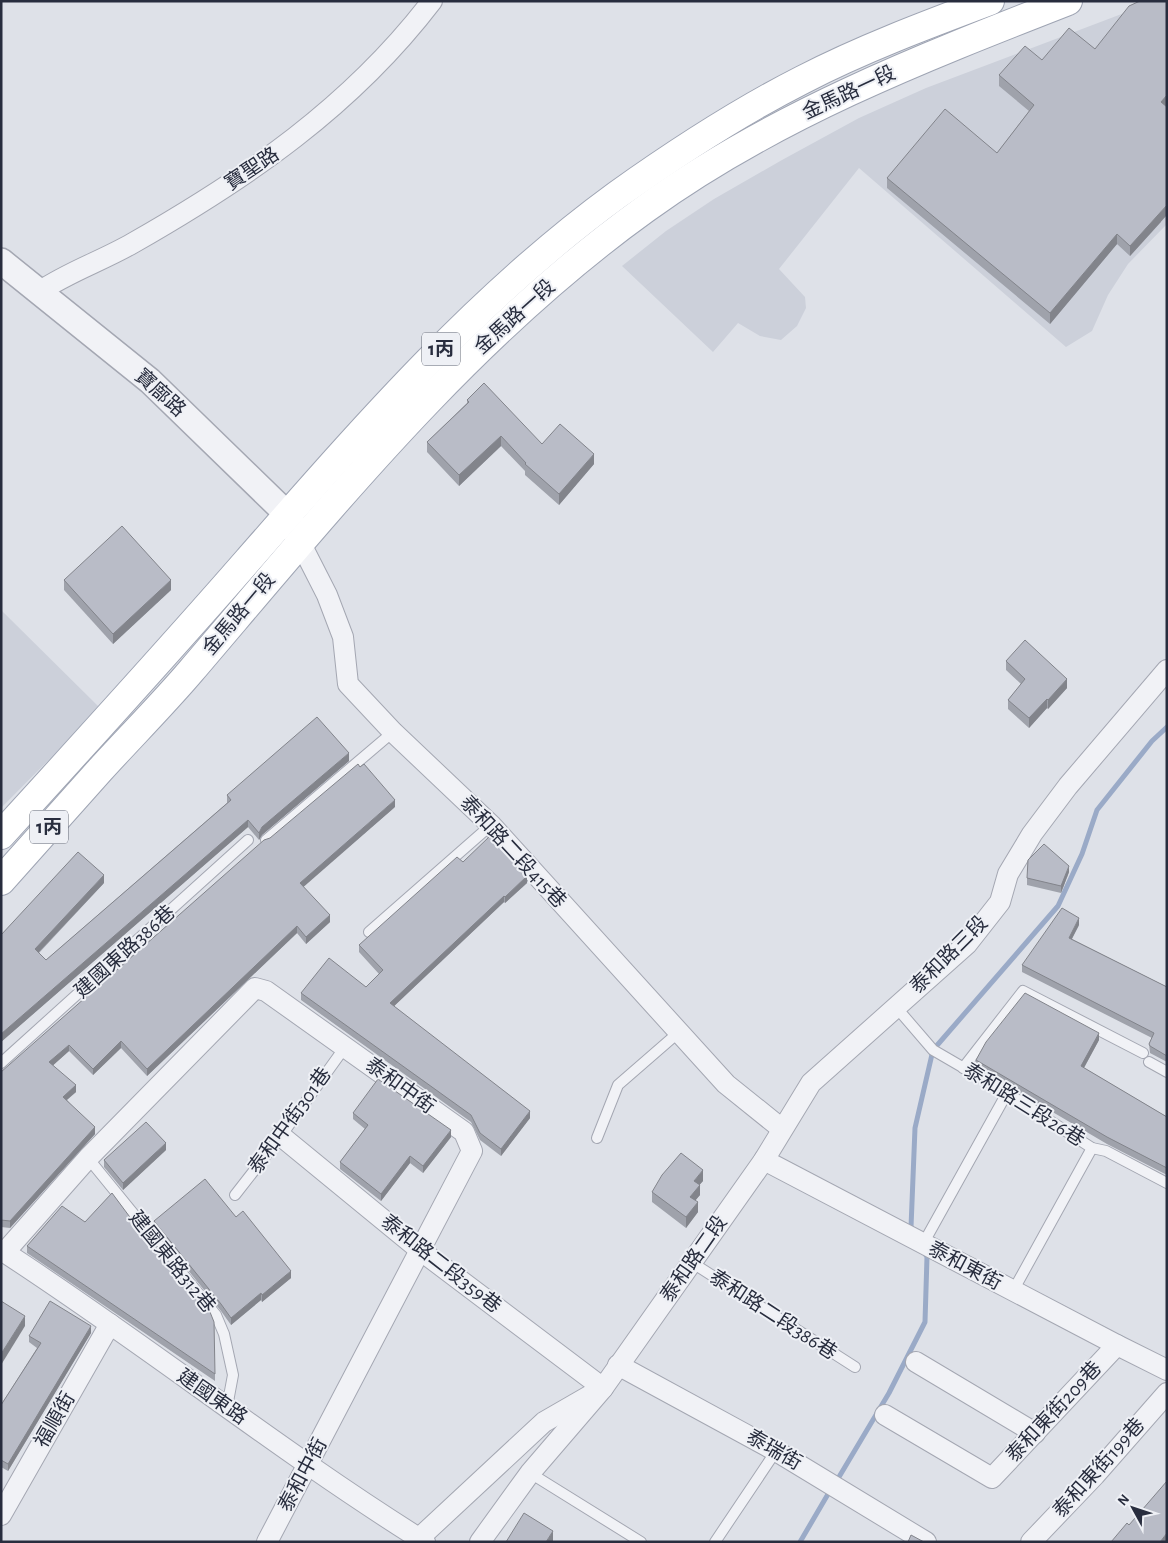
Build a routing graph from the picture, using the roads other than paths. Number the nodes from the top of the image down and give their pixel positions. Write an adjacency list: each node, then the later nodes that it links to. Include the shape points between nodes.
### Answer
1 (432, 1): 5 (street, 寶聖路, via 409,32 369,74 269,159 179,217)
2 (990, 1): 6 (main road, 金馬路一段 / 1丙, via 862,51 802,80 724,124 617,196 561,239 460,330 403,387)
3 (1068, 1): 7 (main road, 金馬路一段 / 1丙, via 855,88 726,155 646,208 588,252 482,346)
4 (1, 261): 5 (street, 寶廍路)
5 (38, 292): 6 (street, 寶廍路, via 150,381)
6 (288, 515): 7 (street, 寶廍路); 11 (main road, 金馬路一段 / 1丙)
7 (300, 542): 9 (street, 泰和路二段415巷, via 344,637 348,684); 14 (main road, 金馬路一段 / 1丙, via 187,676)
8 (1167, 670): 16 (street, 泰和路三段, via 1068,786 1032,834 1008,874 1000,902 967,944)
9 (393, 732): 10 (street, 泰和路二段415巷); 13 (lane)
10 (491, 825): 15 (lane); 17 (street, 泰和路二段415巷)
11 (1, 835)
12 (248, 840): 21 (lane, 建國東路386巷)
13 (266, 840)
14 (1, 881)
15 (369, 932)
16 (896, 1006): 22 (lane, 泰和路三段26巷, via 933,1050); 25 (street, 泰和路三段, via 811,1083)
17 (679, 1032): 25 (street, 泰和路二段415巷, via 726,1084); 27 (lane, via 618,1085)
18 (345, 1047): 26 (lane, 泰和中街301巷); 29 (street, 泰和中街, via 266,991 254,988); 34 (street, 泰和中街, via 464,1132 472,1151)
19 (1143, 1053): 22 (lane, via 1024,990)
20 (1149, 1062): 23 (lane)
21 (1, 1064)
22 (963, 1068): 24 (lane, 泰和路三段26巷)
23 (1167, 1072)
24 (1007, 1093): 28 (lane, 泰和路三段26巷); 33 (lane)
25 (782, 1129): 30 (street, 泰和路二段)
26 (281, 1136): 32 (lane, 泰和中街301巷); 34 (street, 泰和路二段359巷)
27 (597, 1138)
28 (1092, 1148): 31 (lane, 泰和路三段26巷, via 1106,1150); 37 (lane)
29 (88, 1158): 35 (street, 泰和中街); 46 (lane, 建國東路312巷, via 216,1315 224,1334 233,1375)
30 (764, 1160): 33 (street, 泰和東街); 36 (street, 泰和路二段)
31 (1167, 1183)
32 (235, 1195)
33 (916, 1240): 37 (street, 泰和東街)
34 (420, 1250): 44 (street, 泰和路二段359巷); 50 (street, 泰和中街)
35 (3, 1251): 38 (street, 建國東路)
36 (691, 1262): 41 (street, 泰和路二段); 42 (lane, 泰和路二段386巷)
37 (1013, 1291): 39 (street, 泰和東街)
38 (110, 1324): 46 (street, 建國東路); 52 (street, 福順街)
39 (1116, 1345): 43 (street, 泰和東街); 48 (street, 泰和東街209巷)
40 (916, 1362): 48 (street)
41 (618, 1365): 44 (street, 泰和路二段); 49 (street, 泰瑞街)
42 (854, 1367)
43 (1167, 1370)
44 (603, 1388): 51 (street, 泰和路二段); 53 (street, 泰和路二段, via 544,1422)
45 (1167, 1393): 59 (street, 泰和東街199巷)
46 (228, 1407): 50 (street, 建國東路)
47 (885, 1415): 48 (street, 泰和東街209巷, via 992,1478)
48 (1035, 1433)
49 (776, 1451): 57 (lane); 58 (street, 泰瑞街)
50 (309, 1465): 53 (street, 建國東路); 54 (street, 泰和中街)
51 (530, 1473): 55 (street, 泰和路二段); 56 (lane)
52 (1, 1515)
53 (420, 1541)
54 (267, 1542)
55 (480, 1542)
56 (641, 1542)
57 (715, 1542)
58 (926, 1542)
59 (1031, 1542)

